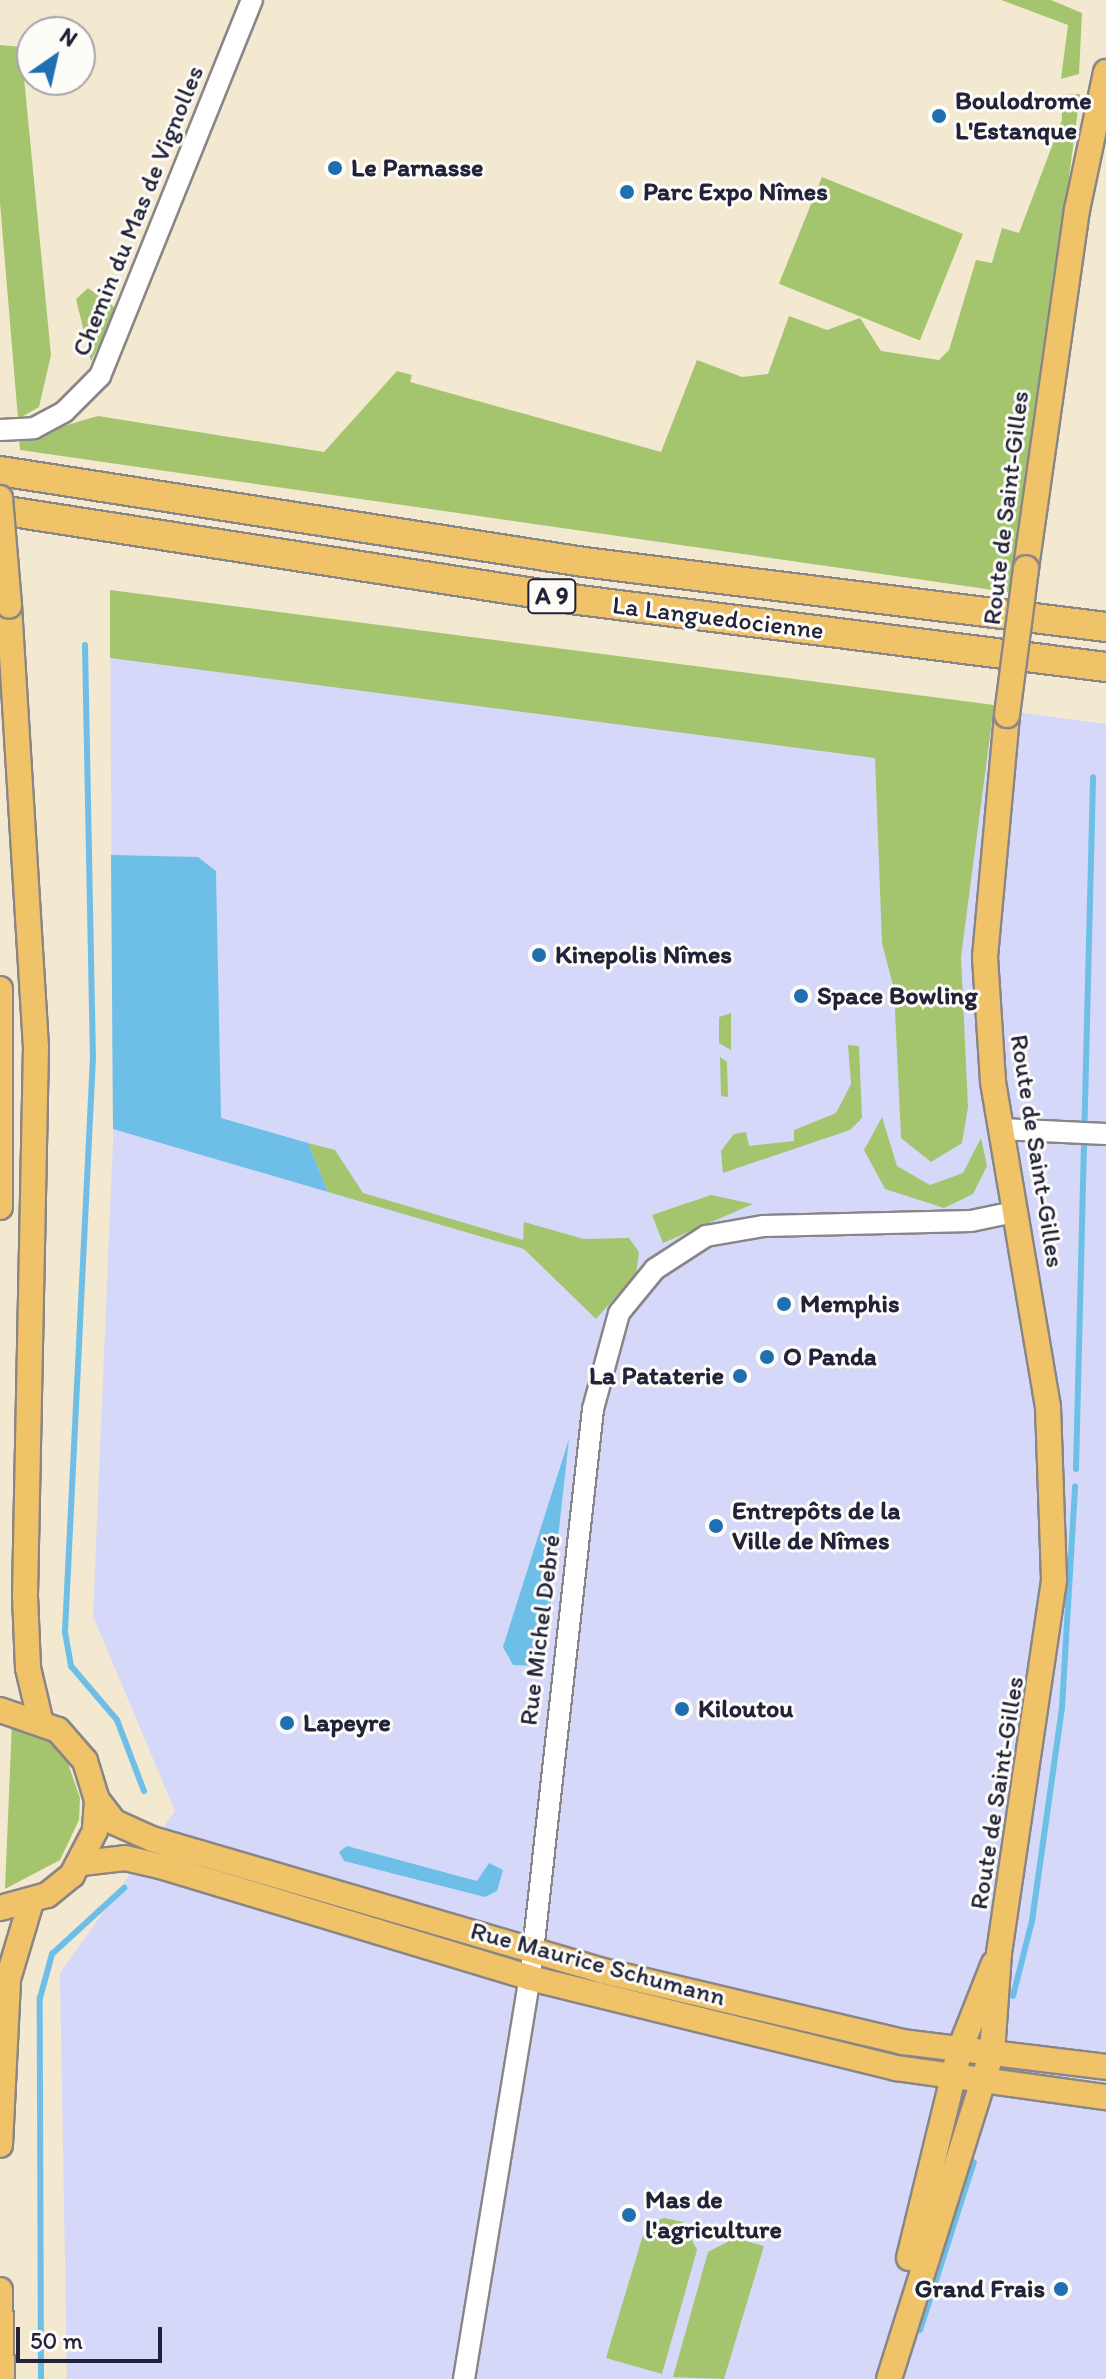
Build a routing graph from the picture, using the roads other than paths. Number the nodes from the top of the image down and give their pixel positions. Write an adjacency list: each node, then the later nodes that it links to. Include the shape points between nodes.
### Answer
1 (252, 0): 3 (street, Chemin du Mas de Vignolles, via 100,376 64,412 34,428)
2 (1104, 86): 10 (main road, Route de Saint-Gilles, bridge, via 1007,715 985,957)
3 (0, 430)
4 (0, 471): 7 (highway, La Languedocienne / A 9, via 584,562)
5 (0, 498): 15 (main road, bridge, via 36,1047 25,1596 28,1668)
6 (0, 510): 8 (highway, La Languedocienne / A 9, via 579,600)
7 (1106, 627)
8 (1106, 667)
9 (0, 989): 12 (main road)
10 (1000, 1129): 11 (street); 13 (main road, Route de Saint-Gilles)
11 (1094, 1134)
12 (0, 1207)
13 (1014, 1212): 20 (street, Rue Michel Debré, via 971,1221 764,1226 706,1236 655,1269 619,1313 593,1409); 21 (main road, Route de Saint-Gilles, via 1048,1407 1054,1579)
14 (0, 1710): 15 (main road)
15 (40, 1719): 16 (main road, via 73,1744)
16 (97, 1800): 17 (main road); 20 (main road, Rue Maurice Schumann, via 114,1822 152,1839)
17 (82, 1863): 18 (main road); 22 (main road, Rue Maurice Schumann, via 125,1858 160,1866)
18 (31, 1902): 19 (main road); 29 (main road, via 8,1979)
19 (0, 1908)
20 (532, 1950): 22 (street, Rue Michel Debré); 23 (main road, Rue Maurice Schumann, via 903,2042)
21 (999, 1953): 23 (main road, Route de Saint-Gilles); 24 (main road, Route de Saint-Gilles)
22 (530, 1978): 26 (main road, Rue Maurice Schumann); 32 (street, Rue Michel Debré)
23 (960, 2049): 24 (main road, Rue Maurice Schumann); 26 (main road, Route de Saint-Gilles)
24 (992, 2053): 25 (main road, Rue Maurice Schumann); 27 (main road, Route de Saint-Gilles)
25 (1106, 2067)
26 (953, 2079): 27 (main road, Rue Maurice Schumann); 33 (main road, Route de Saint-Gilles)
27 (985, 2082): 28 (main road, Rue Maurice Schumann); 34 (main road, Route de Saint-Gilles)
28 (1106, 2097)
29 (0, 2145)
30 (0, 2290): 31 (main road)
31 (2, 2379)
32 (464, 2379)
33 (873, 2379)
34 (889, 2379)

